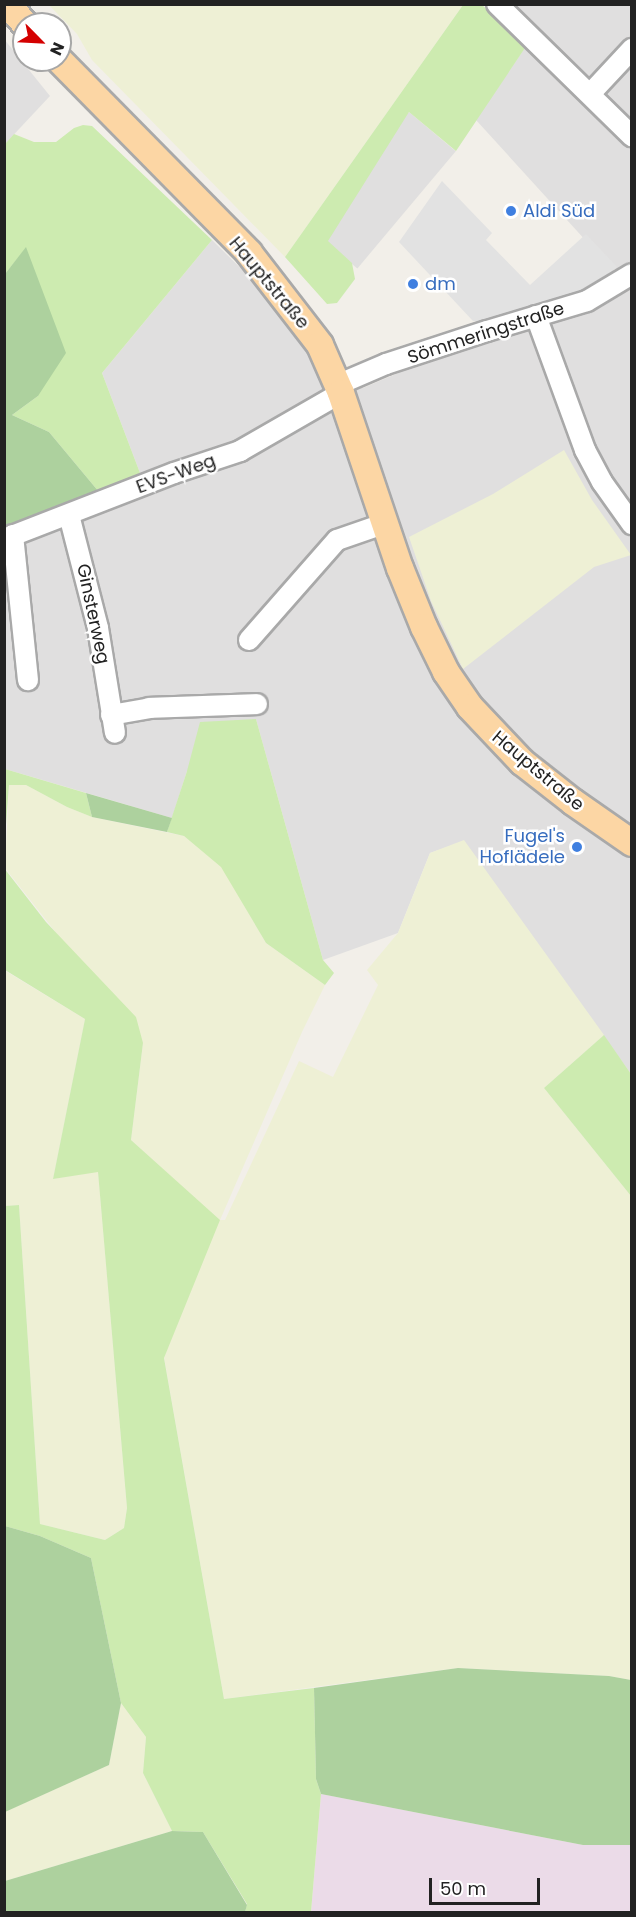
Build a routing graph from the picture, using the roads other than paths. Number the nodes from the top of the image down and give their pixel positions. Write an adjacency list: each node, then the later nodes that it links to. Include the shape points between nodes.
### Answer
1 (497, 4): 4 (street)
2 (632, 49): 4 (street)
3 (71, 72): 8 (main road, Hauptstraße, via 249,253 320,345)
4 (590, 94): 5 (street)
5 (632, 136)
6 (632, 274): 7 (street, Sömmeringstraße, via 588,301)
7 (536, 316): 8 (street, Sömmeringstraße, via 386,364); 11 (street, via 585,450)
8 (339, 389): 9 (street, EVS-Weg, via 240,451); 10 (main road, Hauptstraße)
9 (69, 515): 12 (street, EVS-Weg); 15 (street, Ginsterweg, via 98,627 113,724 149,708)
10 (386, 523): 13 (street, via 337,540); 16 (main road, Hauptstraße, via 424,627 446,672 470,707 522,762)
11 (632, 524)
12 (9, 537): 14 (street)
13 (249, 640)
14 (28, 680)
15 (257, 704)
16 (632, 843)

